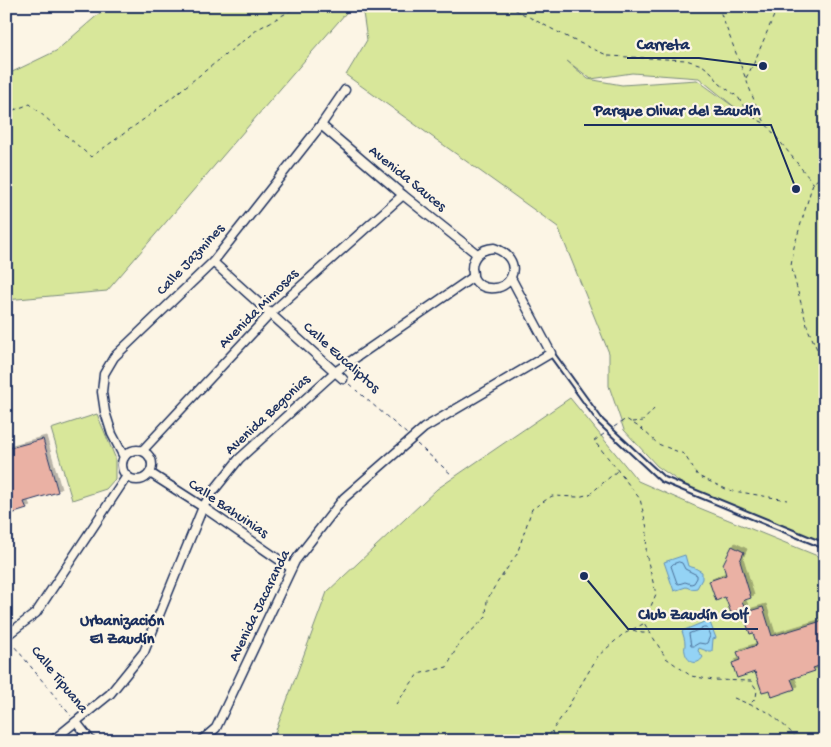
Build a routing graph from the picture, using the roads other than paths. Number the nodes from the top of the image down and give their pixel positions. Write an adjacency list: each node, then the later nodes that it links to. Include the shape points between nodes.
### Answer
1 (345, 90): 2 (street, Calle Jazmines)
2 (321, 125): 3 (street, Avenida Sauces); 5 (street, Calle Jazmines)
3 (403, 195): 4 (street, Avenida Sauces); 8 (street, Avenida Mimosas)
4 (478, 254): 6 (street, via 472,264); 7 (street, via 494,248 507,254 512,264)
5 (213, 262): 8 (street, Calle Eucaliptos); 13 (street, Calle Jazmines, via 114,357 104,374 105,412)
6 (473, 277): 7 (street, via 478,284 495,289); 10 (street, Avenida Begonias)
7 (511, 278): 9 (street)
8 (270, 313): 10 (street, Calle Eucaliptos); 12 (street, Avenida Mimosas)
9 (551, 353): 17 (lane, via 601,422 662,479); 18 (street, Avenida Jacaranda, via 424,428 344,498)
10 (335, 372): 11 (street, Calle Eucaliptos); 16 (street, Avenida Begonias, via 239,459)
11 (343, 379)
12 (142, 451): 13 (street, via 132,451); 14 (street, via 152,464)
13 (124, 457): 15 (street, via 122,467)
14 (150, 472): 15 (street, via 139,480); 16 (street, Calle Bahuinias)
15 (127, 476): 19 (street, via 36,613)
16 (203, 507): 18 (street, Calle Bahuinias); 20 (street, Avenida Begonias, via 144,652 110,694)
17 (825, 546)
18 (291, 568): 23 (street, Avenida Jacaranda, via 216,728)
19 (6, 636)
20 (76, 722): 21 (street, Avenida Begonias); 22 (street, Calle Tipuana)
21 (52, 741)
22 (91, 741)
23 (201, 741)

